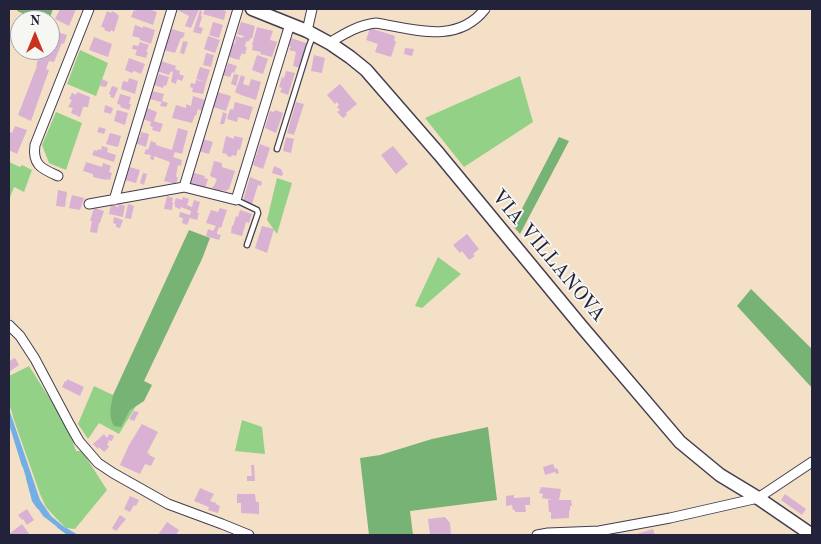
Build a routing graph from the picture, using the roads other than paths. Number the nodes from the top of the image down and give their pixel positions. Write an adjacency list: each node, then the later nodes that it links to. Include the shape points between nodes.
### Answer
1 (89, 9): 11 (street, via 35,145 38,164)
2 (172, 9): 13 (street)
3 (238, 9): 12 (street)
4 (255, 9): 7 (street, VIA VILLANOVA)
5 (312, 9): 8 (street)
6 (485, 9): 9 (street, via 458,29 436,32 376,23 351,30)
7 (290, 24): 8 (street, VIA VILLANOVA); 14 (street)
8 (311, 33): 9 (street, VIA VILLANOVA); 10 (lane)
9 (329, 43): 19 (street, VIA VILLANOVA, via 366,70 680,442 720,475)
10 (277, 149)
11 (58, 176)
12 (184, 187): 13 (street); 14 (street)
13 (114, 200): 15 (street)
14 (236, 200): 16 (lane, via 258,213)
15 (89, 204)
16 (247, 245)
17 (9, 325): 20 (street, via 35,359 74,433 98,463 168,504)
18 (812, 462): 19 (street)
19 (758, 498): 21 (street, via 599,531); 22 (street, VIA VILLANOVA)
20 (249, 535)
21 (537, 535)
22 (812, 535)

